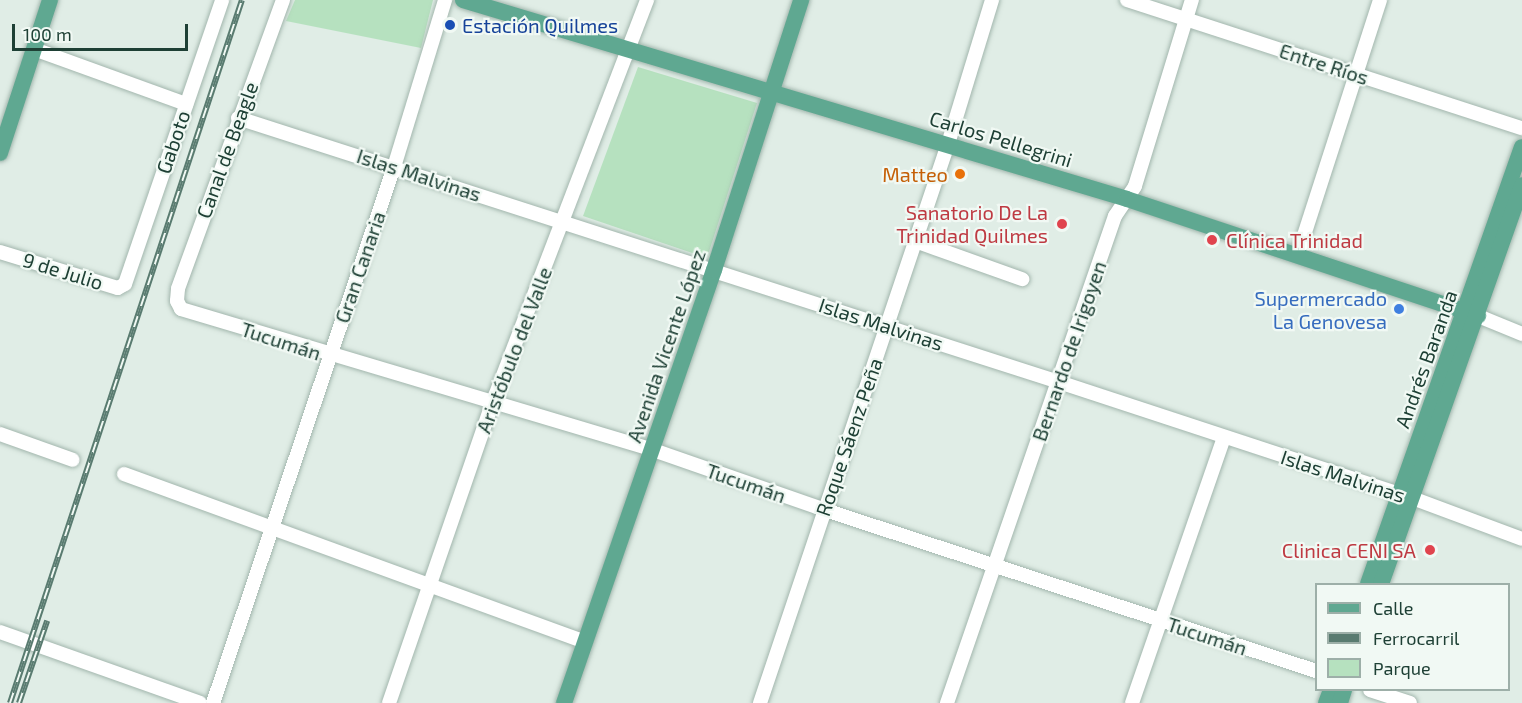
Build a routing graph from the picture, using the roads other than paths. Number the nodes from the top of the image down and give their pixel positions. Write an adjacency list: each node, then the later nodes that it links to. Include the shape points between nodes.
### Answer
1 (50, 0): 13 (main road)
2 (222, 0): 17 (street, Gaboto)
3 (284, 0): 18 (street, Canal de Beagle)
4 (445, 0): 24 (street, Gran Canaria)
5 (463, 0): 14 (main road, Carlos Pellegrini)
6 (647, 0): 14 (street, Aristóbulo del Valle)
7 (801, 0): 16 (main road, Avenida Vicente López)
8 (992, 0): 21 (street, Roque Sáenz Peña)
9 (1127, 0): 12 (street, Entre Ríos)
10 (1192, 0): 12 (street, Bernardo de Irigoyen)
11 (1380, 0): 15 (street)
12 (1187, 19): 15 (street, Entre Ríos); 26 (street, Bernardo de Irigoyen, via 1135,186)
13 (34, 49): 17 (street); 19 (main road)
14 (628, 50): 16 (main road, Carlos Pellegrini); 27 (street, Aristóbulo del Valle)
15 (1356, 74): 20 (street, Entre Ríos); 30 (street)
16 (771, 94): 21 (main road, Carlos Pellegrini); 31 (main road, Avenida Vicente López)
17 (186, 104): 33 (street, Gaboto)
18 (238, 118): 24 (street, Islas Malvinas); 34 (street, Canal de Beagle)
19 (4, 125): 23 (main road)
20 (1522, 128)
21 (948, 144): 26 (main road, Carlos Pellegrini); 28 (street, Roque Sáenz Peña)
22 (1522, 147): 35 (main road, Andrés Baranda)
23 (0, 153)
24 (394, 166): 27 (street, Islas Malvinas); 38 (street, Gran Canaria)
25 (1522, 185): 35 (main road, Andrés Baranda)
26 (1127, 199): 30 (main road, Carlos Pellegrini); 39 (street, Bernardo de Irigoyen, via 1115,216)
27 (562, 222): 31 (street, Islas Malvinas); 40 (street, Aristóbulo del Valle)
28 (915, 241): 32 (street); 36 (street, Roque Sáenz Peña)
29 (0, 252): 33 (street, 9 de Julio, via 118,288)
30 (1298, 254): 35 (main road, Carlos Pellegrini)
31 (714, 270): 36 (street, Islas Malvinas); 43 (main road, Avenida Vicente López)
32 (1022, 279)
33 (125, 284)
34 (177, 301): 38 (street, Tucumán, via 181,309)
35 (1472, 314): 37 (street, Carlos Pellegrini); 46 (main road, Andrés Baranda)
36 (887, 326): 39 (street, Islas Malvinas); 47 (street, Roque Sáenz Peña)
37 (1522, 334)
38 (330, 356): 40 (street, Tucumán); 48 (street, Gran Canaria)
39 (1059, 382): 42 (street, Islas Malvinas); 50 (street, Bernardo de Irigoyen)
40 (492, 404): 43 (street, Tucumán); 53 (street, Aristóbulo del Valle)
41 (0, 434): 44 (street)
42 (1224, 437): 46 (street, Islas Malvinas); 54 (street)
43 (653, 450): 47 (street, Tucumán); 56 (main road, Avenida Vicente López)
44 (73, 460)
45 (124, 474): 48 (street)
46 (1406, 496): 49 (street, Islas Malvinas); 51 (main road, Andrés Baranda); 52 (main road, Andrés Baranda)
47 (825, 510): 50 (street, Tucumán); 63 (street, Roque Sáenz Peña)
48 (273, 526): 53 (street); 60 (street, Gran Canaria)
49 (1522, 539)
50 (995, 564): 54 (street, Tucumán); 64 (street, Bernardo de Irigoyen)
51 (1369, 583)
52 (1382, 583)
53 (429, 584): 56 (street); 61 (street, Aristóbulo del Valle)
54 (1160, 621): 57 (street, Tucumán); 65 (street)
55 (0, 632): 59 (street)
56 (585, 642): 62 (main road, Avenida Vicente López)
57 (1315, 670)
58 (1373, 691): 66 (street)
59 (200, 703)
60 (213, 703)
61 (389, 703)
62 (564, 703)
63 (761, 703)
64 (947, 703)
65 (1132, 703)
66 (1410, 703)

